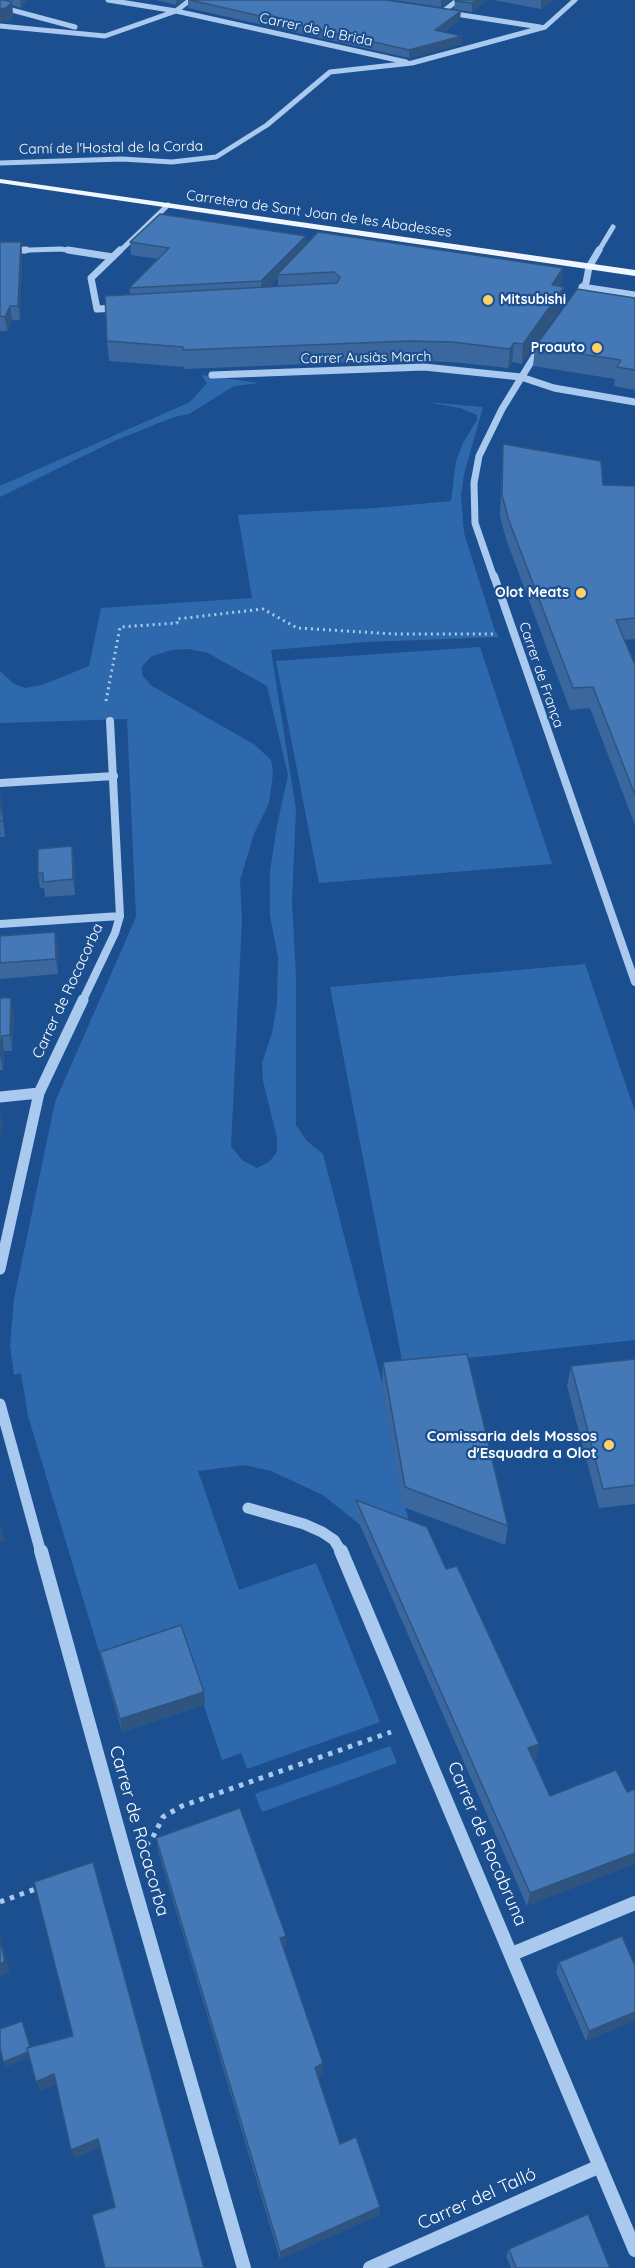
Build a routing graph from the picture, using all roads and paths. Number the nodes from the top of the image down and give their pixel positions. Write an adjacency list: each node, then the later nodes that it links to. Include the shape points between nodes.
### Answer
1 (108, 0): 7 (street, Carrer de la Brida)
2 (190, 0): 7 (street)
3 (458, 0): 8 (street)
4 (575, 0): 10 (street, Camí de l'Hostal de la Corda)
5 (0, 7): 11 (street)
6 (430, 10): 8 (street)
7 (176, 11): 11 (street); 12 (street, Carrer de la Brida)
8 (442, 12): 10 (street)
9 (0, 26): 11 (street)
10 (545, 27): 12 (street, Camí de l'Hostal de la Corda)
11 (105, 36)
12 (412, 63): 13 (street, Camí de l'Hostal de la Corda, via 330,72 267,125 216,157 172,162 122,159)
13 (0, 163)
14 (0, 181): 15 (main road, Carretera de Sant Joan de les Abadesses)
15 (168, 205): 17 (main road, Carretera de Sant Joan de les Abadesses); 20 (street)
16 (613, 227): 21 (street)
17 (332, 229): 18 (street); 21 (main road, Carretera de Sant Joan de les Abadesses)
18 (325, 237)
19 (0, 251): 20 (street, via 61,249)
20 (113, 257): 26 (street, via 91,278 97,309)
21 (589, 267): 22 (main road, Carretera de Sant Joan de les Abadesses); 23 (street)
22 (635, 273)
23 (582, 287): 24 (street); 25 (street)
24 (635, 295)
25 (569, 306)
26 (133, 308)
27 (549, 334): 29 (street, Carrer de França)
28 (212, 375): 29 (street, Carrer Ausiàs March, via 424,367)
29 (521, 377): 30 (street, Carrer Ausiàs March, via 554,388); 31 (street, Carrer de França, via 479,456 474,483 475,523)
30 (635, 402)
31 (511, 633): 32 (path, via 395,634 297,628 263,609 209,614 177,623 120,627 106,700); 37 (street, Carrer de França)
32 (110, 721): 33 (street, Carrer de Rocacorba)
33 (114, 776): 34 (street); 35 (street, Carrer de Rocacorba)
34 (0, 783)
35 (120, 916): 36 (street); 38 (street, Carrer de Rocacorba)
36 (0, 924)
37 (635, 982)
38 (39, 1093): 39 (street); 40 (street, Carrer de Rocacorba)
39 (0, 1097)
40 (0, 1269)
41 (0, 1404): 44 (street, Carrer de Rocacorba)
42 (248, 1508): 48 (street, Carrer de Rocabruna, via 322,1532 334,1540 342,1553)
43 (376, 1738): 44 (path, via 182,1806 163,1817 145,1846)
44 (125, 1854): 51 (street, Carrer de Rocacorba)
45 (40, 1887): 46 (path)
46 (0, 1902)
47 (635, 1903): 48 (street)
48 (512, 1954): 49 (street, Carrer de Rocabruna)
49 (600, 2166): 50 (street, Carrer de Rocabruna); 52 (street, Carrer del Talló)
50 (635, 2250)
51 (244, 2268)
52 (370, 2268)

